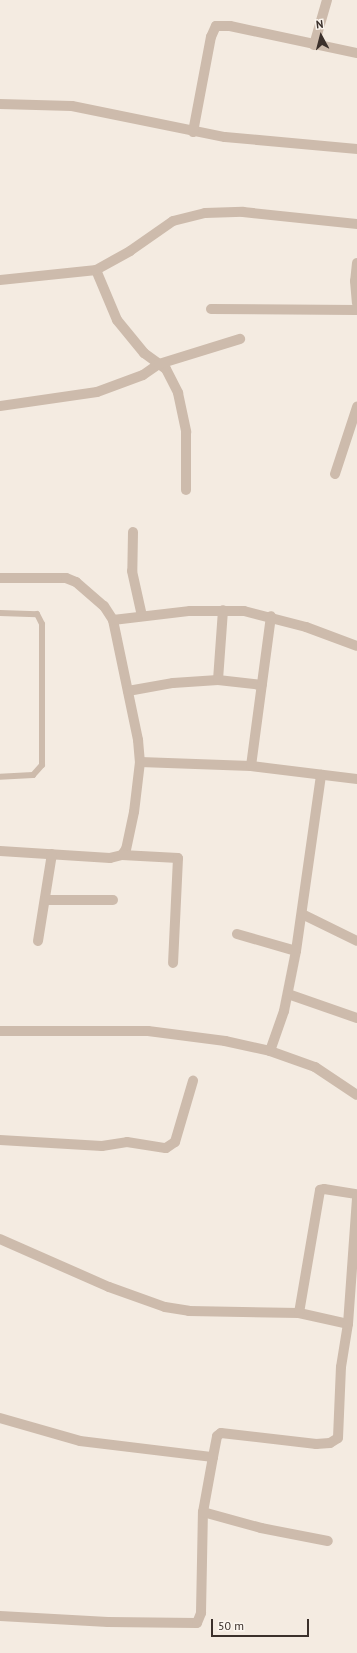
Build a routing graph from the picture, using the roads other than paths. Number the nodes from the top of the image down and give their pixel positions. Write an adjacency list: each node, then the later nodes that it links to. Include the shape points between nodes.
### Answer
1 (328, 0): 2 (street)
2 (314, 45): 3 (street); 5 (street, via 230,26 216,26 211,36)
3 (357, 53)
4 (0, 104): 5 (street, via 72,106)
5 (193, 132): 6 (street, via 286,144)
6 (357, 149)
7 (357, 224): 9 (street, via 243,212 205,213 173,221 130,251)
8 (357, 263): 11 (street, via 354,281)
9 (96, 270): 10 (street); 15 (street, via 118,320 144,352)
10 (0, 280)
11 (357, 303)
12 (211, 309): 13 (street)
13 (357, 310)
14 (240, 339): 15 (street)
15 (159, 364): 16 (street, via 142,375 97,392); 20 (street, via 171,376 184,413)
16 (0, 406)
17 (357, 407): 18 (street)
18 (353, 435): 19 (street)
19 (334, 474)
20 (186, 490)
21 (133, 532): 25 (street, via 132,571)
22 (0, 578): 27 (street, via 66,578 76,582 104,606)
23 (222, 610): 25 (street); 26 (street); 29 (street)
24 (0, 613): 35 (lane, via 37,614 42,624 42,765 33,775)
25 (142, 616): 27 (street)
26 (271, 616): 28 (street); 30 (street)
27 (113, 620): 31 (street)
28 (357, 646)
29 (218, 680): 30 (street); 31 (street, via 173,683)
30 (262, 685): 33 (street)
31 (128, 691): 32 (street)
32 (140, 762): 33 (street); 39 (street, via 134,812 126,849)
33 (251, 766): 34 (street)
34 (321, 775): 36 (street); 42 (street)
35 (0, 777)
36 (357, 779)
37 (0, 851): 38 (street)
38 (52, 854): 39 (street, via 110,858); 40 (street)
39 (122, 855): 47 (street, via 178,858)
40 (45, 900): 41 (street); 44 (street)
41 (113, 900)
42 (302, 914): 45 (street); 46 (street)
43 (237, 934): 46 (street)
44 (38, 941)
45 (357, 941)
46 (296, 950): 48 (street)
47 (173, 963)
48 (288, 994): 49 (street); 51 (street)
49 (357, 1018)
50 (0, 1030): 51 (street, via 148,1031 225,1040)
51 (270, 1051): 53 (street, via 315,1067)
52 (193, 1081): 54 (street, via 175,1142 166,1148 127,1142 88,1146)
53 (357, 1095)
54 (0, 1140)
55 (357, 1194): 59 (street, via 320,1190)
56 (357, 1197): 58 (street)
57 (0, 1239): 59 (street, via 109,1287 165,1307 196,1312)
58 (353, 1305): 60 (street)
59 (299, 1313): 60 (street)
60 (348, 1324): 62 (street, via 341,1367 337,1440 316,1444 221,1433 217,1436)
61 (0, 1418): 62 (street, via 80,1441)
62 (213, 1457): 63 (street)
63 (203, 1512): 64 (street, via 261,1528); 65 (street, via 201,1613 197,1623 108,1622)
64 (328, 1542)
65 (0, 1616)

